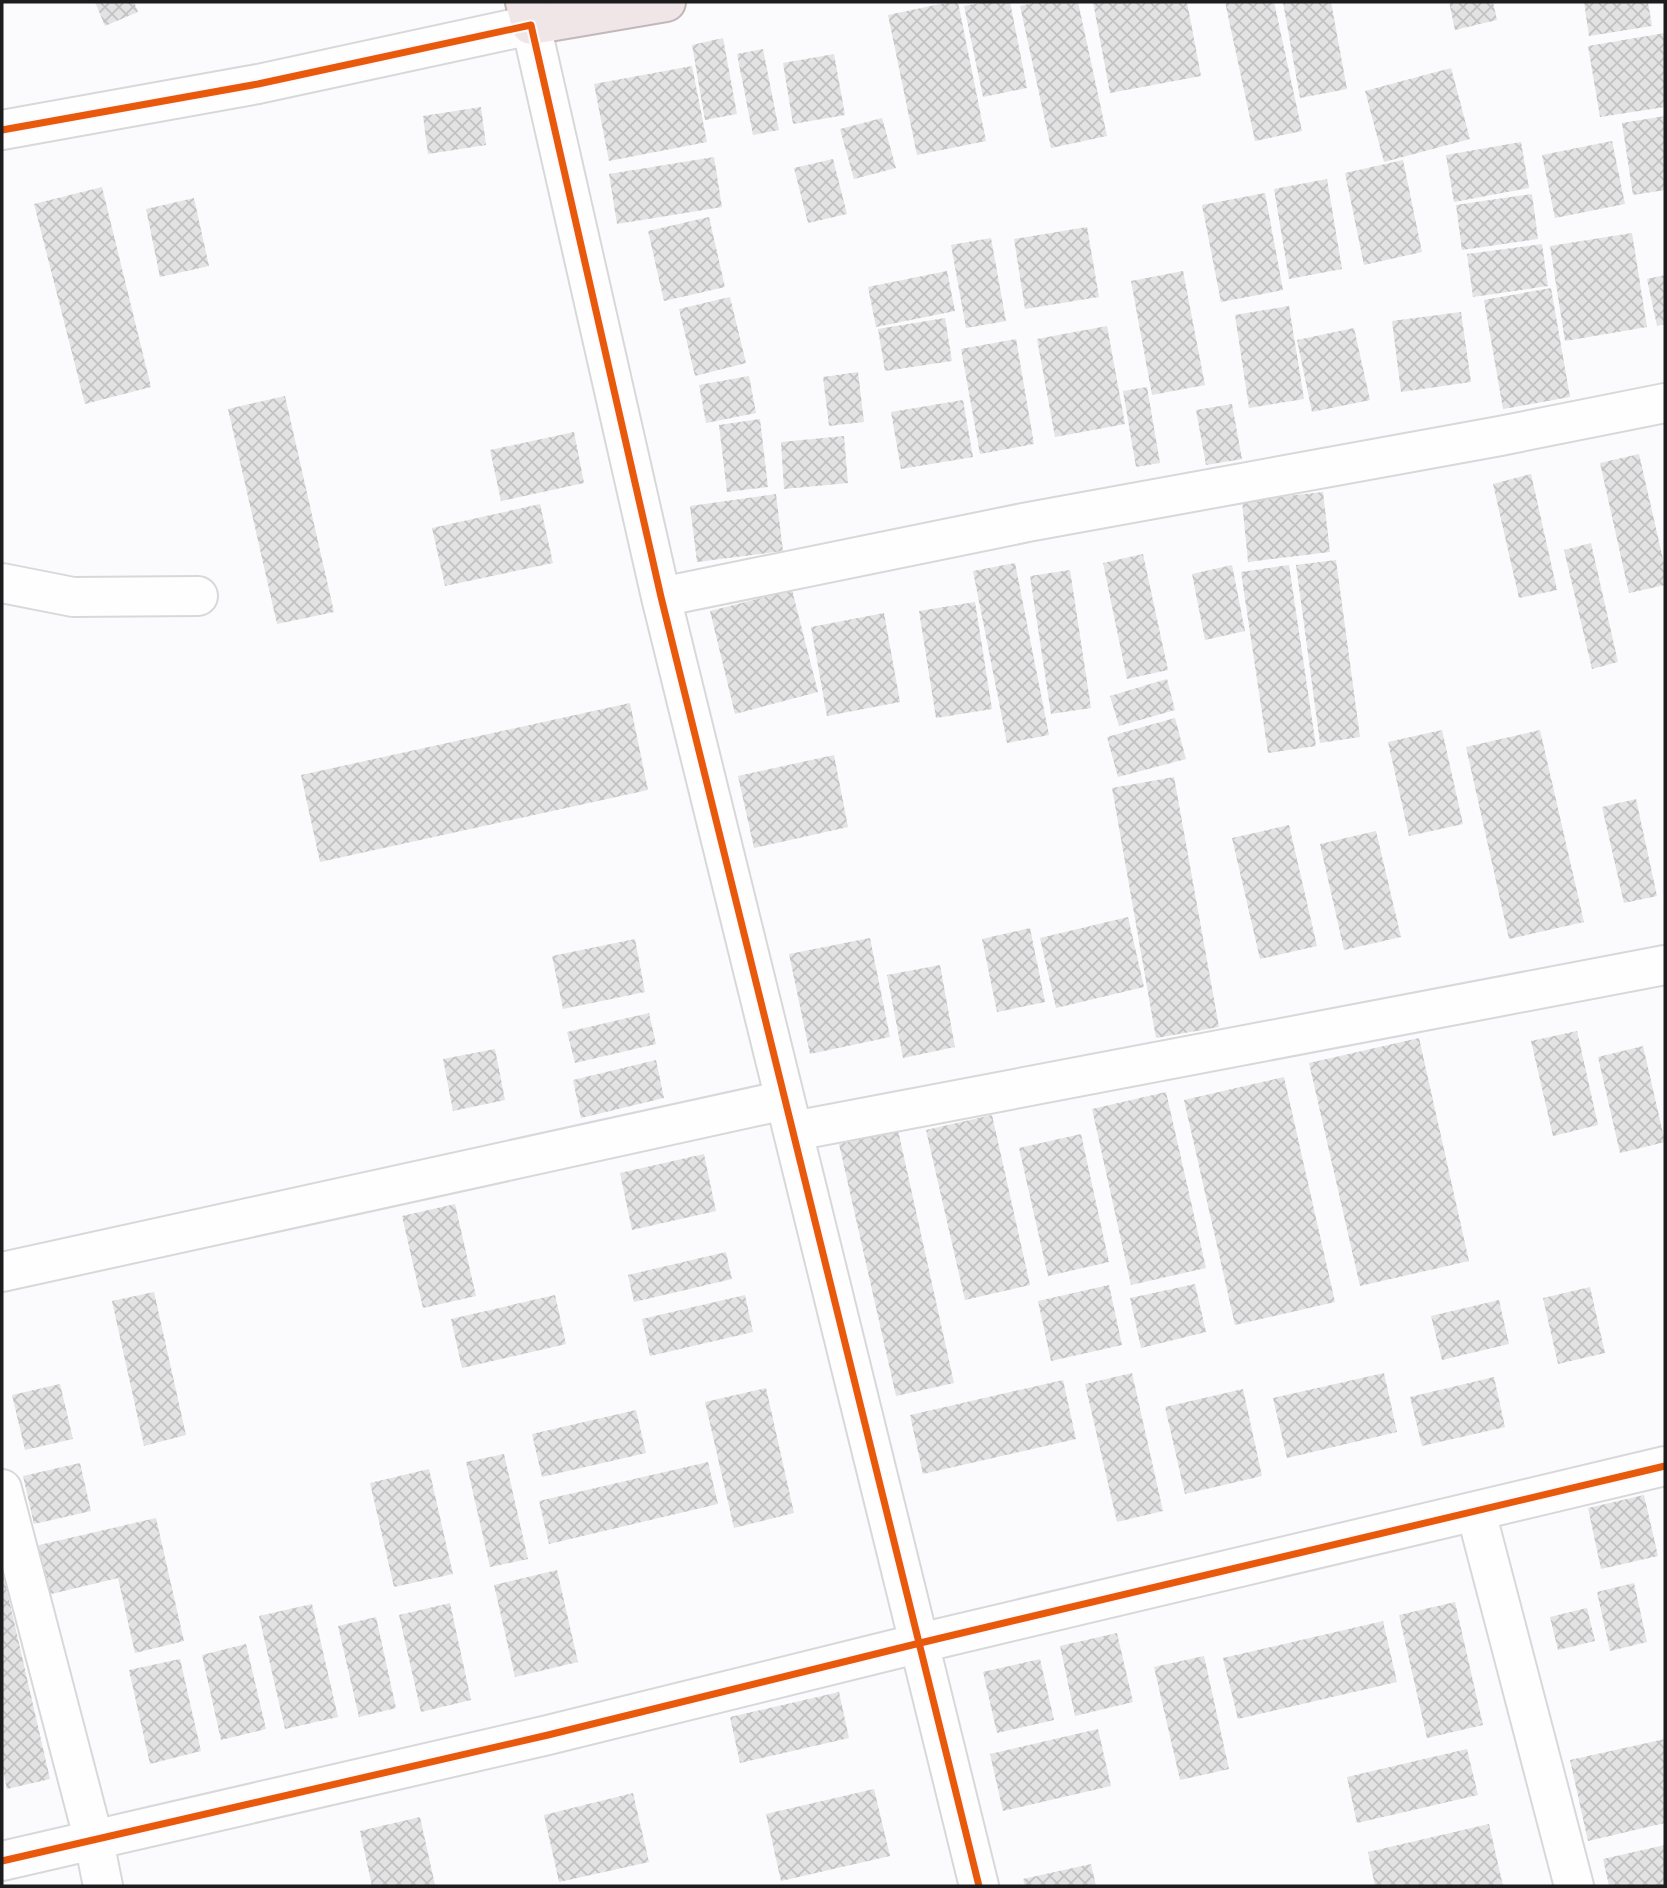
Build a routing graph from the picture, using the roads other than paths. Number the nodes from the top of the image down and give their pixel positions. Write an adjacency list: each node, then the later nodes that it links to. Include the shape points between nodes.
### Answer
1 (666, 2): 2 (highway)
2 (528, 13): 3 (street, via 258,84); 7 (street)
3 (2, 130)
4 (1665, 403): 7 (street)
5 (2, 583): 6 (street, via 73,597)
6 (198, 596)
7 (661, 597): 9 (street)
8 (1665, 965): 9 (street)
9 (790, 1115): 10 (street); 14 (street)
10 (2, 1272)
11 (1665, 1466): 13 (street)
12 (2, 1489): 15 (street)
13 (1476, 1512): 14 (street); 19 (street)
14 (920, 1643): 15 (street); 18 (street)
15 (94, 1841): 16 (street); 17 (street)
16 (2, 1861)
17 (103, 1886)
18 (979, 1886)
19 (1574, 1886)

